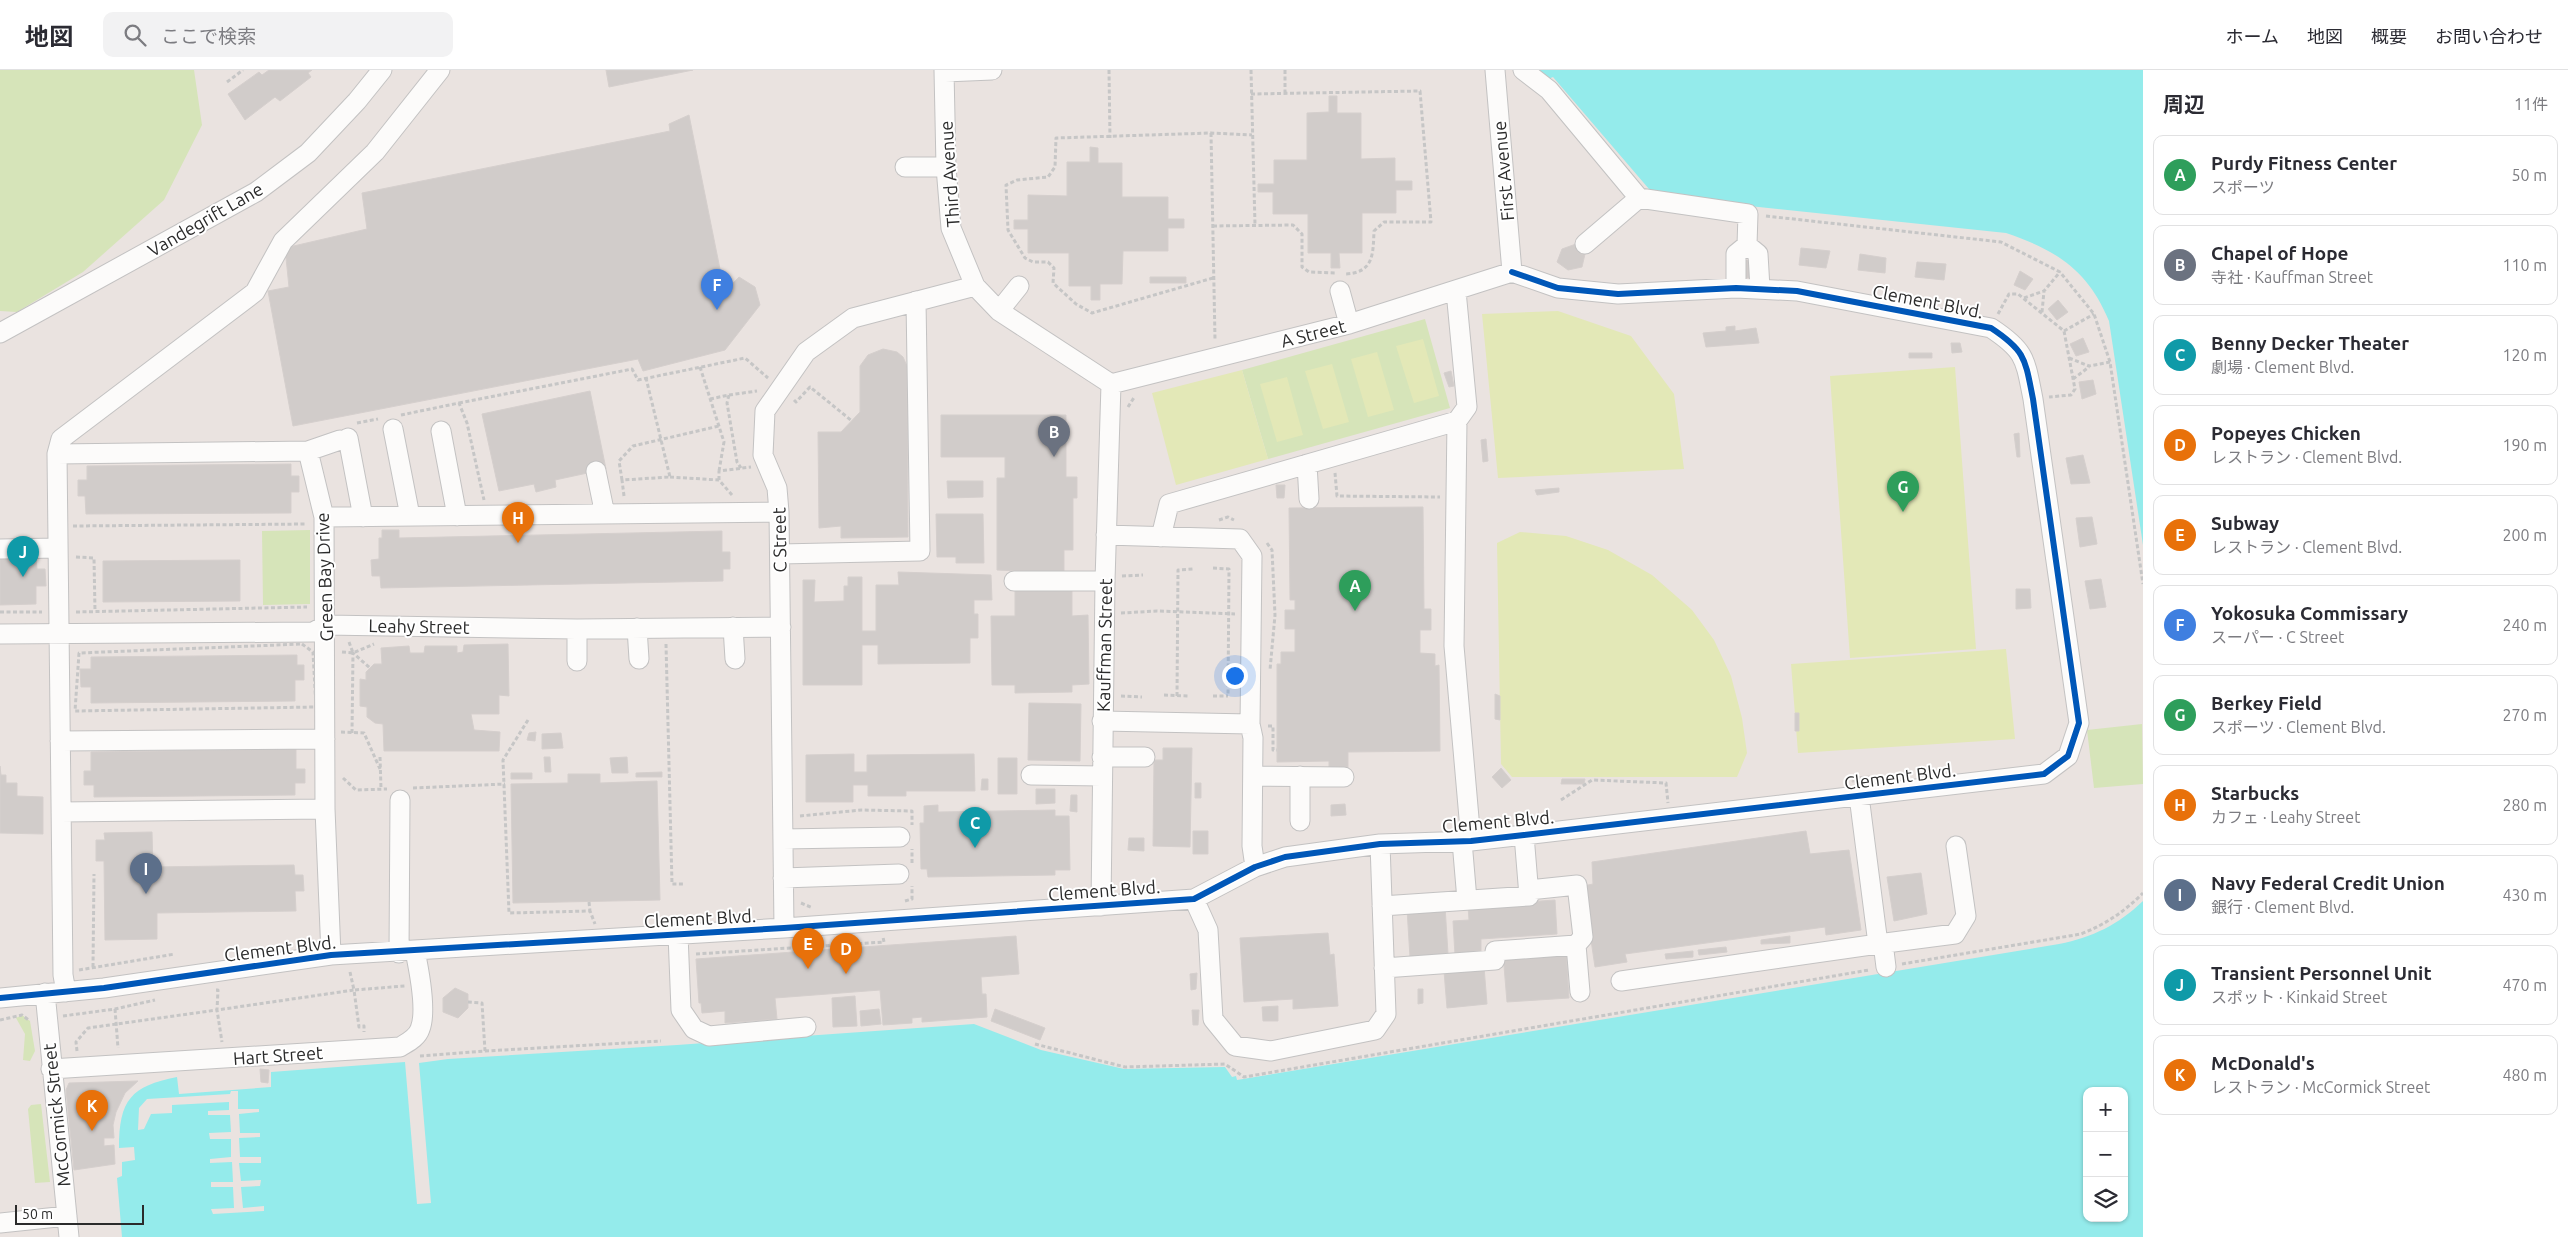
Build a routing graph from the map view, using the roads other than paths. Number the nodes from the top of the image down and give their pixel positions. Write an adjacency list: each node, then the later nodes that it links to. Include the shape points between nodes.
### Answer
1 (382, 70): 22 (street, Vandegrift Lane, via 308,153 256,192)
2 (440, 70): 28 (street, via 375,152 283,241 255,292 61,439)
3 (992, 70): 6 (street)
4 (1495, 70): 12 (street, First Avenue)
5 (1523, 70): 9 (street, via 1549,90)
6 (944, 71): 8 (street, Third Avenue)
7 (905, 167): 8 (street)
8 (946, 167): 13 (street, Third Avenue, via 951,228)
9 (1639, 198): 10 (street); 11 (street, via 1748,214)
10 (1585, 244)
11 (1747, 245): 15 (street, via 1736,254); 16 (street, via 1758,254)
12 (1512, 272): 15 (street, Clement Blvd., via 1618,294); 18 (street, A Street)
13 (974, 286): 19 (street, C Street); 20 (street, Third Avenue)
14 (1019, 286): 20 (street)
15 (1736, 288): 16 (street, Clement Blvd.)
16 (1760, 288): 67 (street, Clement Blvd., via 1797,291 1991,328 2012,342 2025,359 2033,399 2079,723 2068,756 2044,774)
17 (1340, 291): 21 (street)
18 (1456, 291): 21 (street, A Street); 25 (street, via 1467,407)
19 (916, 301): 32 (street, C Street, via 853,318 806,352 765,411 764,455 777,488); 42 (street, via 920,551)
20 (999, 311): 23 (street, Third Avenue)
21 (1349, 324): 23 (street, A Street)
22 (0, 333)
23 (1111, 384): 38 (street, Kauffman Street)
24 (391, 421): 34 (street)
25 (1458, 421): 29 (street); 74 (street, via 1454,646)
26 (440, 431): 35 (street)
27 (308, 451): 28 (street); 36 (street, via 345,434); 37 (street, Green Bay Drive)
28 (57, 454): 41 (street)
29 (1307, 464): 31 (street); 39 (street, via 1169,504)
30 (596, 472): 33 (street, via 603,505)
31 (1309, 500)
32 (780, 512): 33 (street); 42 (street, C Street)
33 (601, 514): 35 (street)
34 (410, 516): 35 (street); 36 (street)
35 (458, 516)
36 (363, 517): 37 (street)
37 (318, 520): 45 (street, Green Bay Drive)
38 (1106, 535): 39 (street); 44 (street, Kauffman Street)
39 (1161, 537): 56 (street, via 1240,539 1252,556)
40 (0, 549): 41 (street)
41 (65, 549): 51 (street)
42 (780, 554): 47 (street, C Street)
43 (1014, 581): 44 (street)
44 (1113, 583): 55 (street, Kauffman Street)
45 (326, 625): 49 (street, Leahy Street); 51 (street, Leahy Street, via 313,632); 57 (street, Green Bay Drive)
46 (733, 627): 47 (street, Leahy Street); 48 (street, Leahy Street); 53 (street)
47 (781, 627): 73 (street, C Street)
48 (637, 628): 49 (street, Leahy Street); 52 (street)
49 (577, 629): 54 (street)
50 (0, 634): 51 (street, Leahy Street)
51 (59, 634): 58 (street)
52 (639, 659)
53 (735, 659)
54 (577, 661)
55 (1102, 722): 56 (street); 59 (street, Kauffman Street)
56 (1250, 724): 63 (street)
57 (324, 735): 58 (street); 68 (street, Green Bay Drive)
58 (60, 741): 69 (street)
59 (1102, 757): 60 (street); 62 (street, Kauffman Street)
60 (1145, 757)
61 (1031, 775): 62 (street)
62 (1102, 776): 83 (street, Kauffman Street)
63 (1253, 776): 64 (street); 77 (street, via 1252,846)
64 (1300, 776): 65 (street); 70 (street)
65 (1344, 777)
66 (400, 792): 89 (street)
67 (1859, 796): 71 (street, Clement Blvd.); 87 (street)
68 (325, 809): 69 (street); 90 (street, Green Bay Drive)
69 (61, 812): 94 (street, via 63,975)
70 (1300, 821)
71 (1524, 835): 74 (street, Clement Blvd.); 80 (street)
72 (900, 837): 73 (street)
73 (783, 839): 79 (street, C Street)
74 (1467, 841): 75 (street, Clement Blvd.); 82 (street)
75 (1380, 844): 77 (street, Clement Blvd., via 1285,857); 84 (street)
76 (1956, 846): 87 (street, via 1966,916 1955,934)
77 (1255, 867): 81 (street, Clement Blvd.)
78 (899, 874): 79 (street)
79 (783, 878): 85 (street, C Street)
80 (1529, 890): 82 (street, via 1529,896); 88 (street, via 1577,884 1583,937)
81 (1194, 899): 83 (street, Clement Blvd.); 92 (street, via 1208,930 1213,1019 1235,1046 1271,1051 1375,1030 1386,1014)
82 (1467, 900): 84 (street)
83 (1101, 906): 85 (street, Clement Blvd.)
84 (1382, 906): 92 (street)
85 (784, 928): 86 (street, Clement Blvd.)
86 (678, 934): 89 (street, Clement Blvd.); 98 (street, via 681,1010 694,1029 709,1036)
87 (1880, 943): 91 (street); 93 (street)
88 (1576, 945): 92 (street, via 1495,952 1495,960); 95 (street)
89 (407, 952): 90 (street, Clement Blvd.); 99 (street, Hart Street, via 422,1016 420,1030 400,1047)
90 (331, 955): 94 (street, Clement Blvd.)
91 (1886, 967)
92 (1384, 968)
93 (1621, 981)
94 (66, 992): 96 (street, Clement Blvd.)
95 (1580, 992)
96 (45, 993): 97 (street, Clement Blvd.); 99 (street, McCormick Street)
97 (0, 998)
98 (806, 1028)
99 (51, 1070): 100 (street, McCormick Street)
100 (67, 1216): 101 (street); 102 (street, McCormick Street)
101 (0, 1223)
102 (69, 1237)

